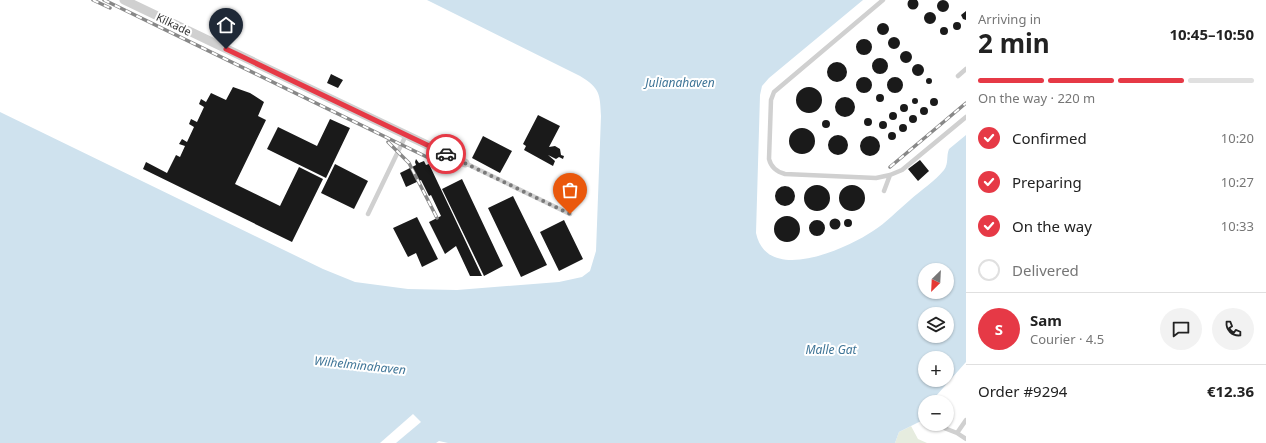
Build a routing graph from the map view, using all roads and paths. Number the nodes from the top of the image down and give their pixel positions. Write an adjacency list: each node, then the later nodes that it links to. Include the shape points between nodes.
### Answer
1 (883, 0): 8 (lane, via 774,92 771,100 769,159 773,168 785,174 876,178)
2 (128, 1): 6 (street, Kilkade)
3 (966, 69): 4 (lane)
4 (958, 76)
5 (966, 117): 8 (lane, via 902,170)
6 (406, 135): 7 (street, Kilkade); 10 (lane)
7 (465, 163): 11 (lane, Kilkade)
8 (890, 175): 9 (lane)
9 (884, 192)
10 (368, 214)
11 (570, 214)
12 (966, 420): 14 (lane)
13 (952, 431): 14 (lane)
14 (957, 433): 15 (lane)
15 (966, 439)

